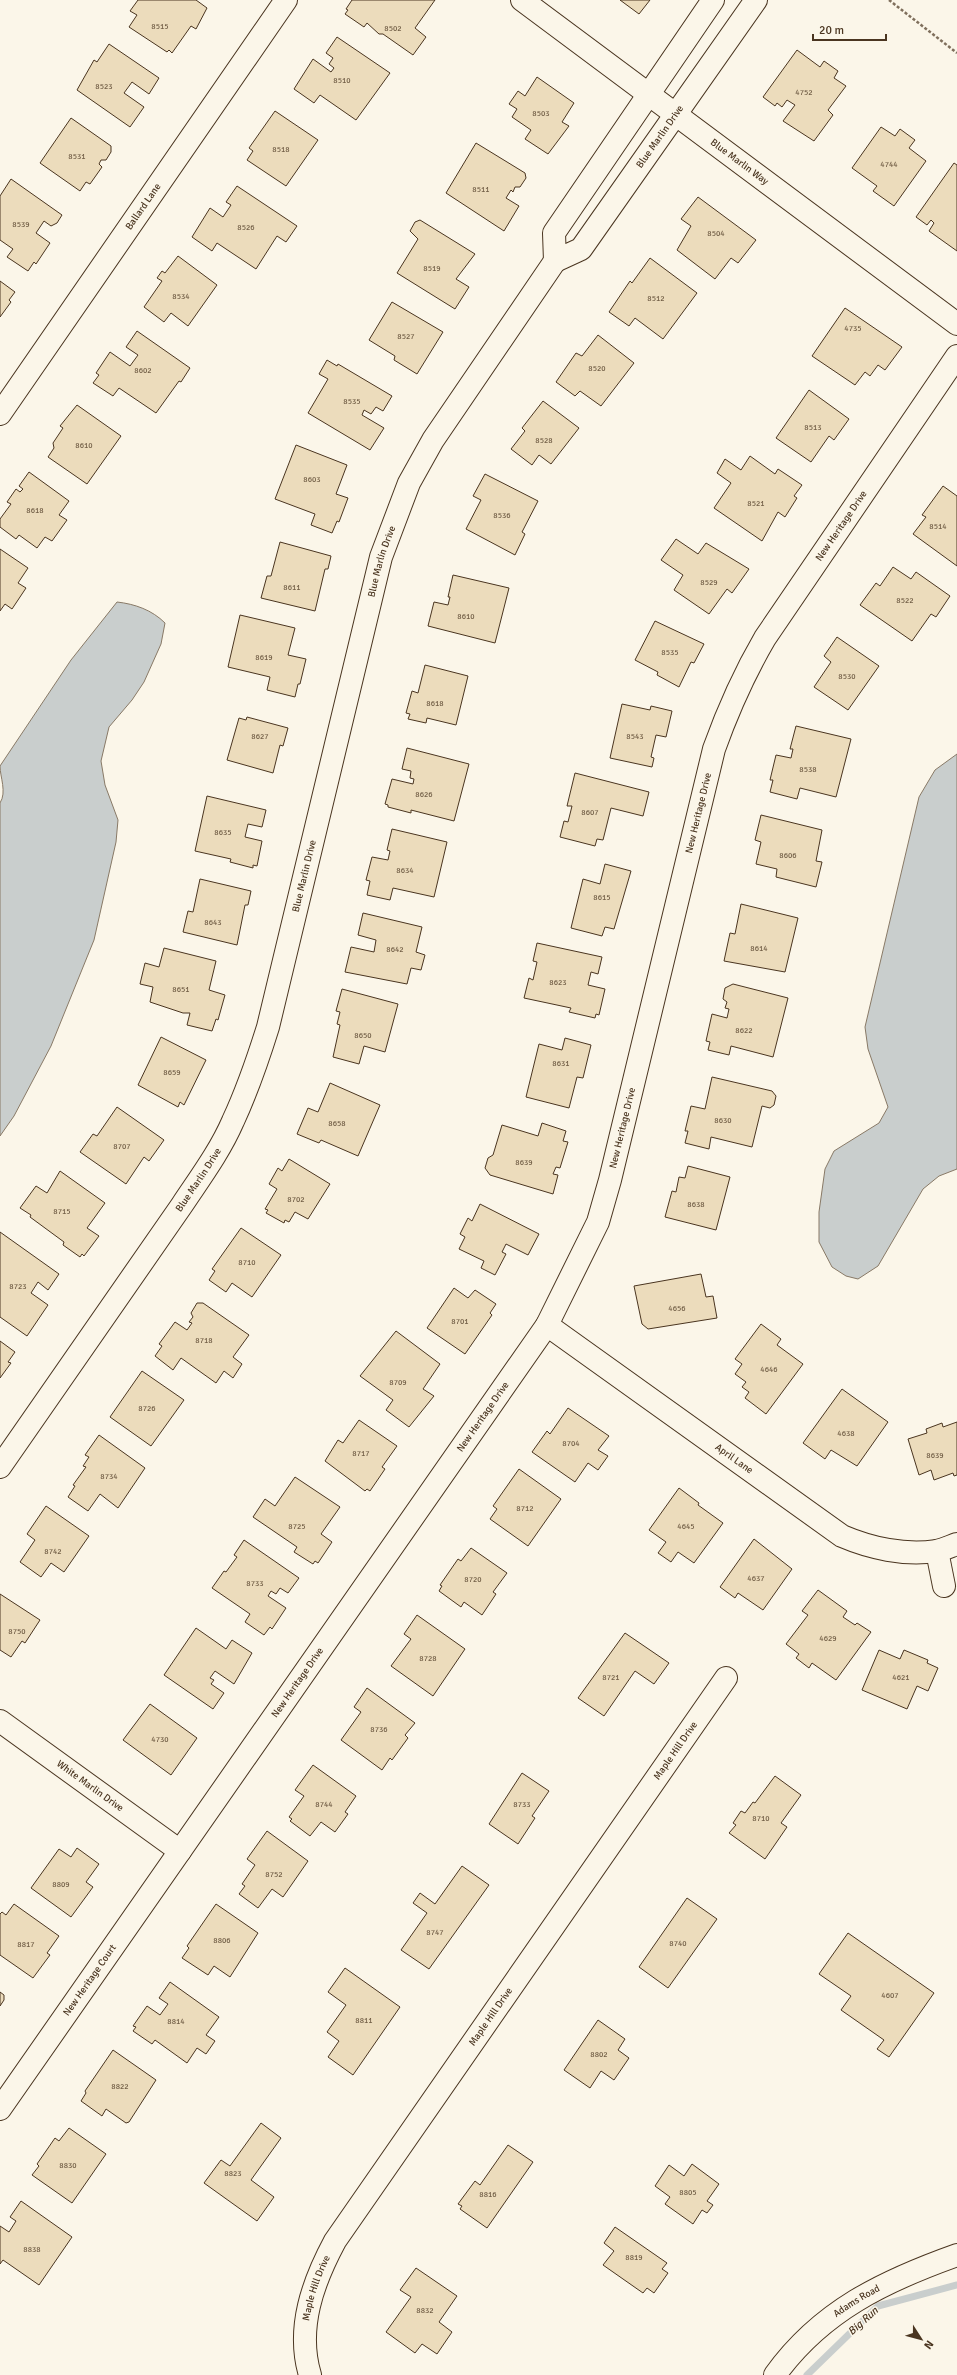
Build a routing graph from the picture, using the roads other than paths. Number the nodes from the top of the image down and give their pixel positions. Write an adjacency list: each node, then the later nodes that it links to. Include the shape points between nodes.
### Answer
1 (286, 0): 10 (street, Ballard Lane)
2 (522, 0): 5 (street, Blue Marlin Way)
3 (713, 0): 5 (street)
4 (756, 0): 6 (street, Blue Marlin Drive)
5 (649, 94): 6 (street, Blue Marlin Way); 7 (street, via 554,233)
6 (676, 115): 7 (street, Blue Marlin Drive, via 582,249); 8 (street, Blue Marlin Way)
7 (555, 262): 12 (street, Blue Marlin Drive, via 433,440 409,483 393,522 381,557 268,1027 233,1123 207,1168)
8 (957, 324)
9 (957, 356): 11 (street, New Heritage Drive, via 765,638 730,703 714,749 598,1222)
10 (0, 414)
11 (548, 1325): 14 (street, April Lane, via 842,1536 863,1545 896,1551); 18 (street, New Heritage Drive)
12 (0, 1467)
13 (957, 1544): 14 (street, April Lane)
14 (937, 1551): 15 (street)
15 (944, 1586)
16 (726, 1678): 21 (street, Maple Hill Drive, via 335,2241 319,2272 309,2304 306,2326)
17 (0, 1721): 18 (street, White Marlin Drive)
18 (180, 1851): 19 (street, New Heritage Court)
19 (0, 2109)
20 (957, 2255): 22 (street, Adams Road, via 920,2267 868,2292 821,2324)
21 (310, 2375)
22 (775, 2375)

